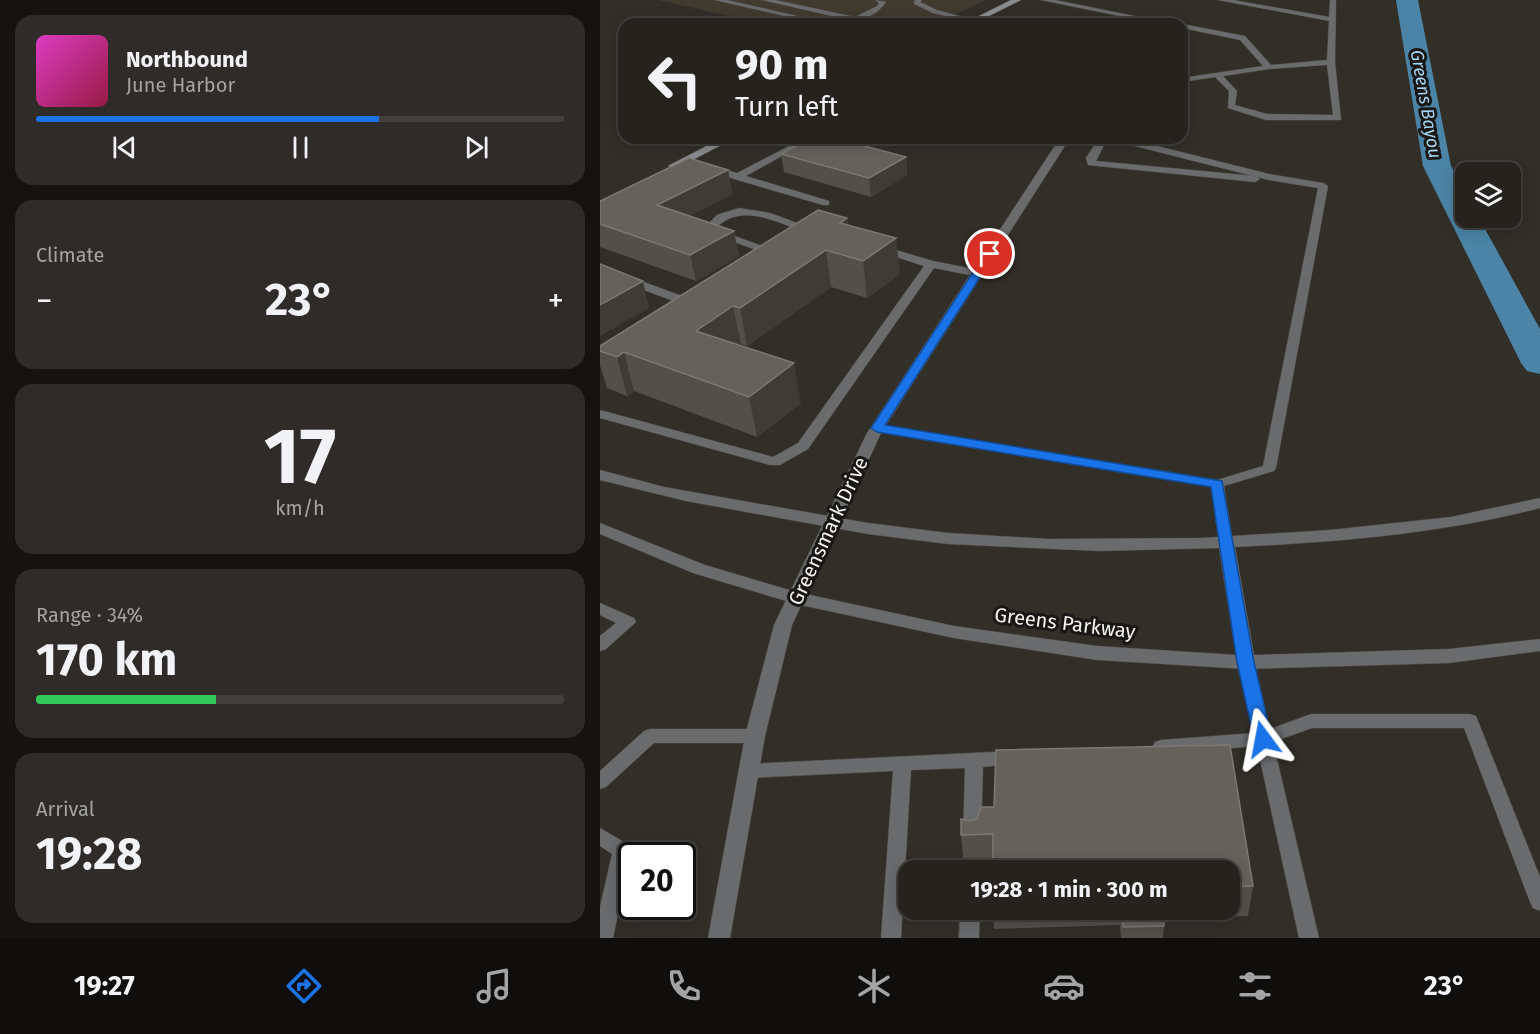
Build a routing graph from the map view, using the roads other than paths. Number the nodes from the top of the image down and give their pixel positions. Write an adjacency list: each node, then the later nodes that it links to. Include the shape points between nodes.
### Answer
1 (722, 0): 9 (lane)
2 (765, 0): 10 (lane)
3 (878, 0): 11 (lane, via 883,2 880,7)
4 (1017, 0): 13 (main road)
5 (1044, 0): 14 (lane)
6 (1221, 0): 15 (lane)
7 (1333, 0): 15 (lane)
8 (924, 3): 12 (lane, via 935,12)
9 (802, 18)
10 (847, 18)
11 (859, 18)
12 (956, 18)
13 (979, 18)
14 (1139, 18)
15 (1334, 20): 17 (lane)
16 (1188, 27): 18 (lane, via 1242,38)
17 (1331, 62): 18 (lane); 19 (lane, via 1338,118 1266,117 1232,106 1233,91)
18 (1269, 67): 19 (lane)
19 (1218, 76): 20 (lane)
20 (1188, 79)
21 (720, 144): 27 (main road)
22 (799, 144): 28 (lane)
23 (1061, 144): 36 (street, Greensmark Drive)
24 (1099, 144): 29 (lane, via 1091,163)
25 (1144, 144): 29 (lane)
26 (705, 167): 28 (lane)
27 (666, 170)
28 (737, 177): 30 (lane)
29 (1294, 183): 41 (lane, via 1323,186 1269,468)
30 (826, 203)
31 (828, 233): 33 (street, via 809,235 738,211 711,223 708,230)
32 (862, 243): 34 (street)
33 (775, 254)
34 (931, 264): 36 (street); 38 (street, via 803,446 775,462)
35 (600, 270): 37 (street, via 694,300)
36 (977, 273): 39 (street, Greensmark Drive)
37 (674, 312)
38 (600, 414)
39 (877, 428): 41 (lane); 43 (street, Greensmark Drive)
40 (600, 475): 43 (street, via 627,484)
41 (1217, 484): 45 (lane)
42 (1534, 505): 45 (street, via 1377,532)
43 (832, 522): 45 (street, via 981,541); 46 (street, Greensmark Drive)
44 (600, 528): 46 (street, Greens Parkway, via 699,569)
45 (1226, 543): 50 (street)
46 (796, 597): 50 (street, Greens Parkway, via 954,632 1097,653); 51 (street, Greensmark Drive, via 783,626)
47 (600, 608): 48 (lane, via 628,622)
48 (600, 645)
49 (1540, 645): 50 (street, Greens Parkway, via 1449,656)
50 (1246, 662): 52 (lane)
51 (755, 736): 57 (street, Greensmark Drive); 58 (lane, via 650,736)
52 (1263, 739): 53 (lane); 61 (lane, via 1311,721 1470,720); 67 (lane)
53 (1146, 748)
54 (1030, 758): 55 (lane)
55 (974, 760): 56 (lane); 60 (lane)
56 (902, 764): 57 (lane); 65 (lane)
57 (749, 771): 64 (street, Greensmark Drive)
58 (600, 782)
59 (600, 836): 63 (lane, via 622,852)
60 (972, 841)
61 (1540, 902)
62 (970, 920): 66 (lane)
63 (604, 924)
64 (719, 938)
65 (891, 938)
66 (969, 938)
67 (1309, 938)

